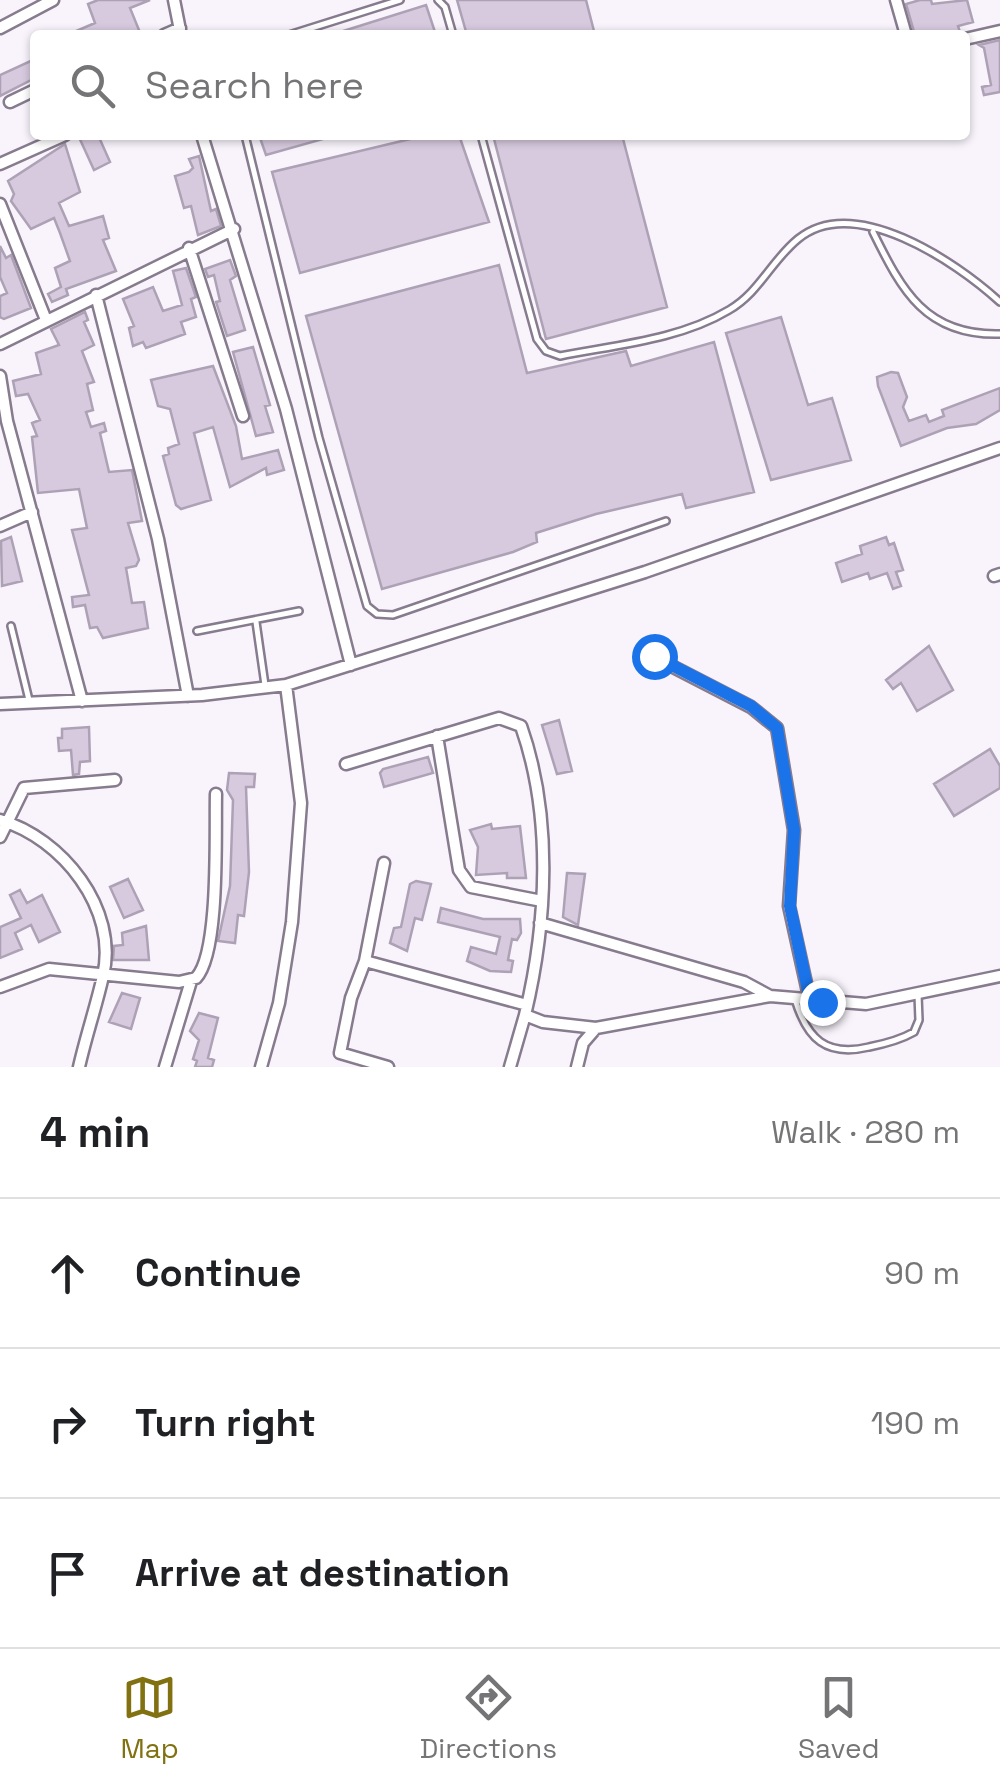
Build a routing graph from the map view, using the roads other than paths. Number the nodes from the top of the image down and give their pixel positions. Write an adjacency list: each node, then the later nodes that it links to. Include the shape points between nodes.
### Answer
1 (53, 0): 6 (street)
2 (174, 0): 7 (street)
3 (400, 0): 8 (lane)
4 (438, 0): 9 (lane)
5 (896, 0): 10 (street)
6 (0, 28)
7 (181, 30)
8 (305, 30)
9 (452, 30)
10 (905, 30)
11 (1000, 30): 12 (street)
12 (970, 38)
13 (30, 92): 14 (street)
14 (10, 102)
15 (55, 140): 19 (street)
16 (204, 140): 21 (street)
17 (246, 140): 33 (lane, via 367,606 393,615)
18 (481, 140): 22 (lane, via 537,339 560,356 670,334 729,310 752,295 774,261 819,224 841,220)
19 (0, 164)
20 (0, 204): 26 (street)
21 (234, 229): 23 (street); 40 (street)
22 (873, 231): 25 (lane, via 917,242); 27 (lane, via 918,308 951,328)
23 (189, 248): 24 (street); 30 (street)
24 (96, 295): 26 (street); 43 (street, via 158,539)
25 (1000, 302)
26 (46, 320): 28 (street)
27 (1000, 334)
28 (0, 344)
29 (0, 376): 32 (street)
30 (243, 416)
31 (1000, 448): 40 (street, via 645,572)
32 (32, 512): 34 (street); 44 (street)
33 (666, 521)
34 (0, 526)
35 (300, 611): 36 (lane)
36 (256, 622): 38 (lane); 42 (lane)
37 (11, 626): 45 (lane)
38 (197, 631)
39 (654, 656): 64 (street, via 751,706 777,728 794,830 790,906)
40 (351, 665): 41 (street)
41 (286, 685): 42 (street); 70 (street, via 301,804 280,1003)
42 (266, 688): 43 (street)
43 (188, 696): 44 (street)
44 (82, 701): 45 (street)
45 (30, 703): 46 (street)
46 (0, 704)
47 (437, 736): 48 (street); 54 (street, via 465,882); 54 (street, via 499,718 521,726 536,790)
48 (346, 764)
49 (115, 780): 51 (street, via 24,788)
50 (216, 794): 59 (street, via 208,942 204,966)
51 (4, 821): 52 (street); 57 (street, via 49,847 82,880 102,929)
52 (0, 837)
53 (384, 862): 56 (street)
54 (542, 901): 55 (street)
55 (540, 922): 62 (street, via 694,966); 65 (street)
56 (365, 961): 65 (street); 67 (street)
57 (104, 974): 59 (street); 60 (street, via 48,970); 68 (street)
58 (1000, 976): 61 (street)
59 (191, 980): 69 (street)
60 (0, 988)
61 (918, 992): 63 (lane, via 914,1032 850,1052 815,1041); 64 (street, via 866,1004)
62 (770, 996): 63 (street); 66 (street)
63 (795, 999): 64 (street)
64 (810, 1000)
65 (526, 1010): 66 (street, via 543,1022); 73 (street)
66 (596, 1028): 74 (street)
67 (340, 1053): 71 (street); 72 (street)
68 (79, 1067)
69 (166, 1067)
70 (261, 1067)
71 (335, 1067)
72 (388, 1067)
73 (510, 1067)
74 (576, 1067)

